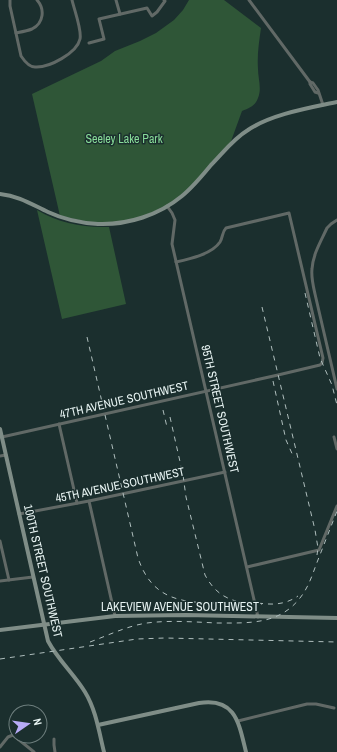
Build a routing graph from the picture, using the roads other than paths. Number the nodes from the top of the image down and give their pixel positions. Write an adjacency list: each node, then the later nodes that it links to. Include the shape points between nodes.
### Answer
1 (10, 0): 8 (street)
2 (37, 0): 8 (street, via 42,14 39,23 32,29)
3 (72, 0): 8 (street, via 80,37 76,48 60,60 37,67 26,63 21,56)
4 (116, 0): 7 (street)
5 (249, 0): 11 (street, via 318,90)
6 (165, 1): 7 (street, via 152,16 147,8)
7 (120, 14): 9 (street, via 99,19 104,39)
8 (16, 33)
9 (89, 43)
10 (337, 102): 11 (main road)
11 (323, 105): 13 (main road, via 275,117 250,128 230,144 187,192)
12 (0, 194): 13 (main road, via 23,200 73,221 92,224 127,222)
13 (167, 206): 15 (street, 95TH STREET SOUTHWEST, via 175,220 172,240)
14 (337, 220): 16 (street, via 327,228 314,257 312,269 315,294)
15 (176, 262): 17 (street, 95TH STREET SOUTHWEST); 17 (street, 47TH AVENUE SOUTHWEST, via 197,257 211,250 220,242 226,228 289,213 323,358 322,363)
16 (337, 389)
17 (206, 391): 18 (street, 47TH AVENUE SOUTHWEST); 25 (street, 95TH STREET SOUTHWEST)
18 (59, 424): 21 (street, 47TH AVENUE SOUTHWEST); 27 (street)
19 (0, 429): 21 (main road, 100TH STREET SOUTHWEST)
20 (334, 436): 22 (street)
21 (2, 437): 23 (main road, 100TH STREET SOUTHWEST)
22 (337, 449)
23 (6, 455): 24 (street); 29 (main road, 100TH STREET SOUTHWEST)
24 (0, 456)
25 (225, 472): 26 (street, 45TH AVENUE SOUTHWEST); 31 (street, 95TH STREET SOUTHWEST)
26 (89, 501): 27 (street, 45TH AVENUE SOUTHWEST); 35 (street)
27 (77, 503): 29 (street, 45TH AVENUE SOUTHWEST)
28 (337, 506): 31 (street, via 319,550)
29 (19, 514): 32 (main road, 100TH STREET SOUTHWEST)
30 (0, 541): 33 (street)
31 (247, 567): 36 (street, 95TH STREET SOUTHWEST)
32 (33, 577): 33 (street); 38 (main road, 100TH STREET SOUTHWEST)
33 (9, 580): 34 (street)
34 (0, 581)
35 (115, 616): 36 (main road, LAKEVIEW AVENUE SOUTHWEST); 38 (main road, LAKEVIEW AVENUE SOUTHWEST)
36 (258, 617): 37 (main road, LAKEVIEW AVENUE SOUTHWEST)
37 (337, 618)
38 (44, 625): 39 (main road, LAKEVIEW AVENUE SOUTHWEST); 42 (main road, 100TH STREET SOUTHWEST, via 48,641 54,651 86,693)
39 (0, 630)
40 (334, 708): 41 (street, via 308,704)
41 (238, 720): 42 (main road, via 224,705 206,702); 48 (main road)
42 (98, 725): 47 (main road, 100TH STREET SOUTHWEST)
43 (54, 739): 46 (street)
44 (0, 747): 45 (street, via 12,735)
45 (34, 752)
46 (55, 752)
47 (104, 752)
48 (246, 752)

